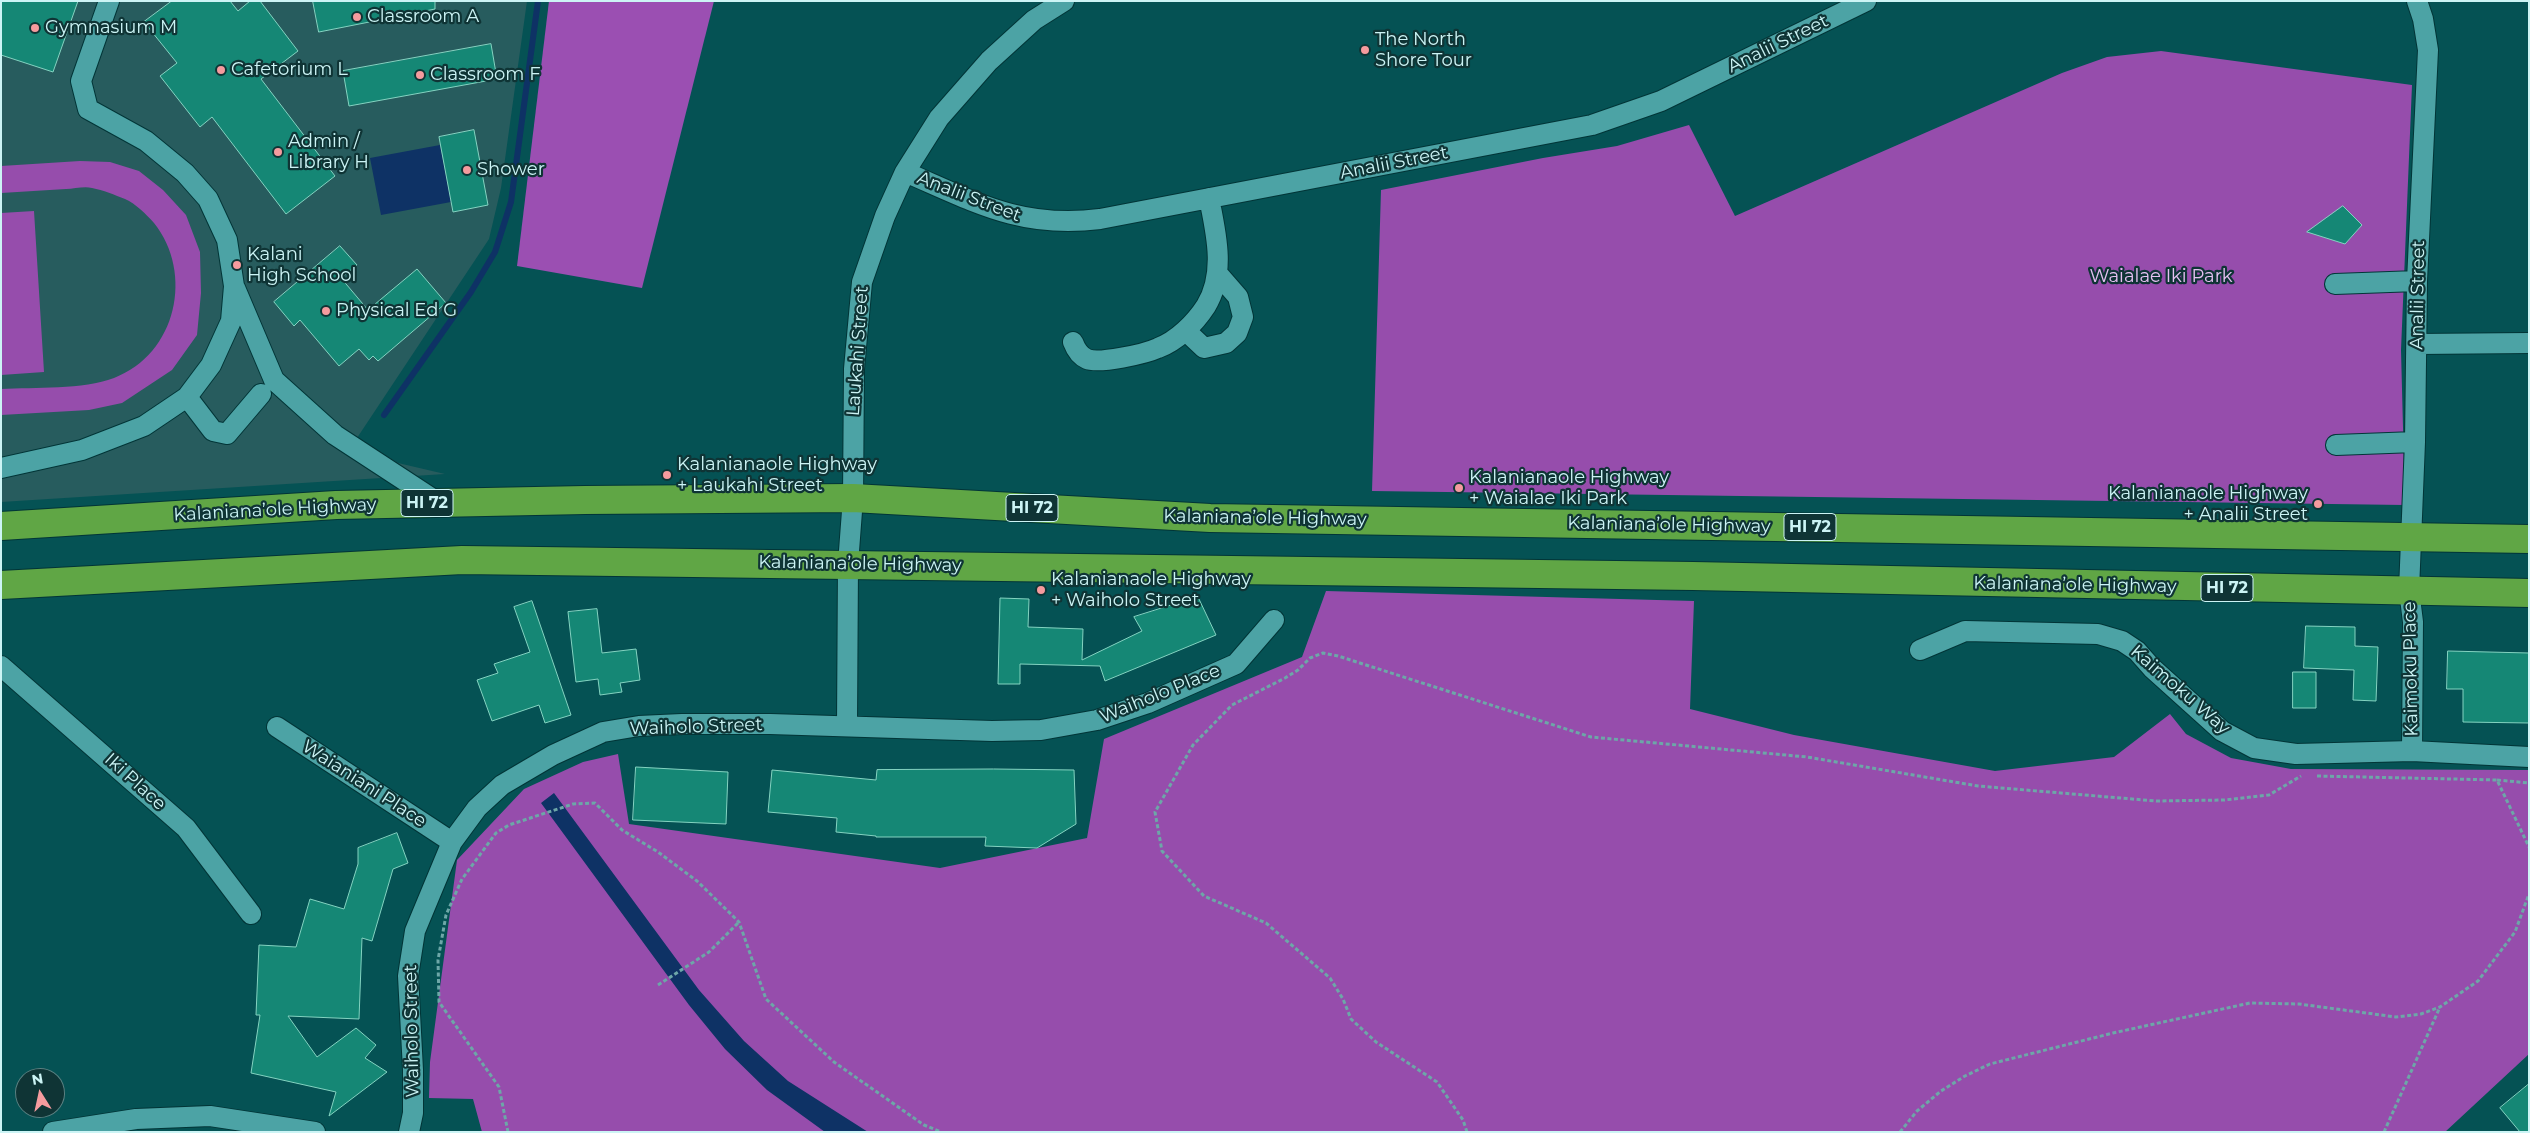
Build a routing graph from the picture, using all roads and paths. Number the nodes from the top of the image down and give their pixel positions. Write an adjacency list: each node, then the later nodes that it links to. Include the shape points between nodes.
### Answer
1 (109, 1): 10 (street, via 81,81 88,109 146,141 186,173 208,199 226,240)
2 (1064, 1): 5 (street, Laukahi Street, via 1034,20 989,61 939,118)
3 (1866, 1): 6 (street, Analii Street, via 1660,101 1592,125)
4 (2417, 1): 8 (street, Analii Street, via 2428,50)
5 (905, 172): 6 (street, Analii Street, via 997,211 1038,221 1100,219); 20 (street, Laukahi Street, via 885,216 862,282 854,369)
6 (1209, 198): 7 (street, via 1218,242)
7 (1218, 274): 11 (street, via 1207,305); 11 (street, via 1238,296 1243,317 1237,333 1226,343 1204,348)
8 (2417, 281): 9 (street); 14 (street, Analii Street)
9 (2335, 284)
10 (234, 286): 16 (street, via 231,321 211,364); 21 (street, via 274,380 335,435)
11 (1186, 331): 12 (street, via 1158,348 1097,361 1082,356)
12 (1073, 342)
13 (2529, 343): 14 (street)
14 (2417, 344): 17 (street, Analii Street)
15 (261, 394): 16 (street, via 227,434 213,432)
16 (187, 398): 19 (street, via 144,426 82,450)
17 (2415, 442): 18 (street); 23 (street, Analii Street)
18 (2336, 445)
19 (1, 468)
20 (853, 498): 21 (highway, Kalaniana’ole Highway / HI 72); 23 (highway, Kalaniana’ole Highway / HI 72, via 1210,518); 25 (street, Laukahi Street)
21 (439, 503): 22 (highway, Kalaniana’ole Highway / HI 72, via 336,505)
22 (1, 526)
23 (2411, 536): 24 (highway, Kalaniana’ole Highway / HI 72); 27 (street, Analii Street)
24 (2529, 539)
25 (848, 564): 26 (highway, Kalaniana’ole Highway / HI 72, via 462,560); 27 (highway, Kalaniana’ole Highway / HI 72); 32 (street)
26 (1, 585)
27 (2409, 590): 28 (highway, Kalaniana’ole Highway / HI 72); 34 (street, Kaimoku Place, via 2413,622)
28 (2529, 593)
29 (1274, 620): 32 (street, Waiholo Place, via 1236,664 1156,699 1097,720 1041,730 992,731)
30 (1920, 650): 34 (street, Kaimoku Way, via 1965,631 2098,634 2122,641 2137,651 2222,731 2254,748 2296,754)
31 (1, 666): 41 (street, Iki Place, via 186,828)
32 (847, 725): 38 (street, Waiholo Street, via 682,724 603,732 553,754 502,785 477,808)
33 (276, 727): 38 (street, Waianiani Place)
34 (2412, 751): 35 (street, Kaimoku Place)
35 (2529, 757)
36 (2497, 780): 37 (path); 39 (path); 50 (path, via 2298,776 2269,795 2224,800 2156,801 1978,786 1807,758 1591,737 1323,653 1310,658 1285,678 1232,705 1193,746 1155,812 1162,851 1204,896 1266,923 1330,978 1351,1019 1376,1042 1437,1082)
37 (2529, 783)
38 (452, 842): 47 (street, Waiholo Street, via 415,931 408,976 413,1070 413,1113)
39 (2529, 847)
40 (2529, 894): 44 (path, via 2515,932 2478,981)
41 (251, 914)
42 (739, 922): 43 (path, via 709,952); 48 (path, via 697,880 622,830 595,803 573,804 508,824 486,844 462,879 446,915 438,960 439,1002 499,1087); 49 (path, via 766,999 834,1062 924,1125)
43 (658, 985)
44 (2440, 1006): 51 (path, via 2421,1014 2396,1017 2299,1004 2250,1003 2113,1033 1990,1064 1942,1091 1917,1111); 52 (path)
45 (52, 1132): 46 (street, via 136,1119 210,1116)
46 (315, 1132)
47 (409, 1132)
48 (508, 1132)
49 (941, 1132)
50 (1468, 1132)
51 (1900, 1132)
52 (2384, 1132)

